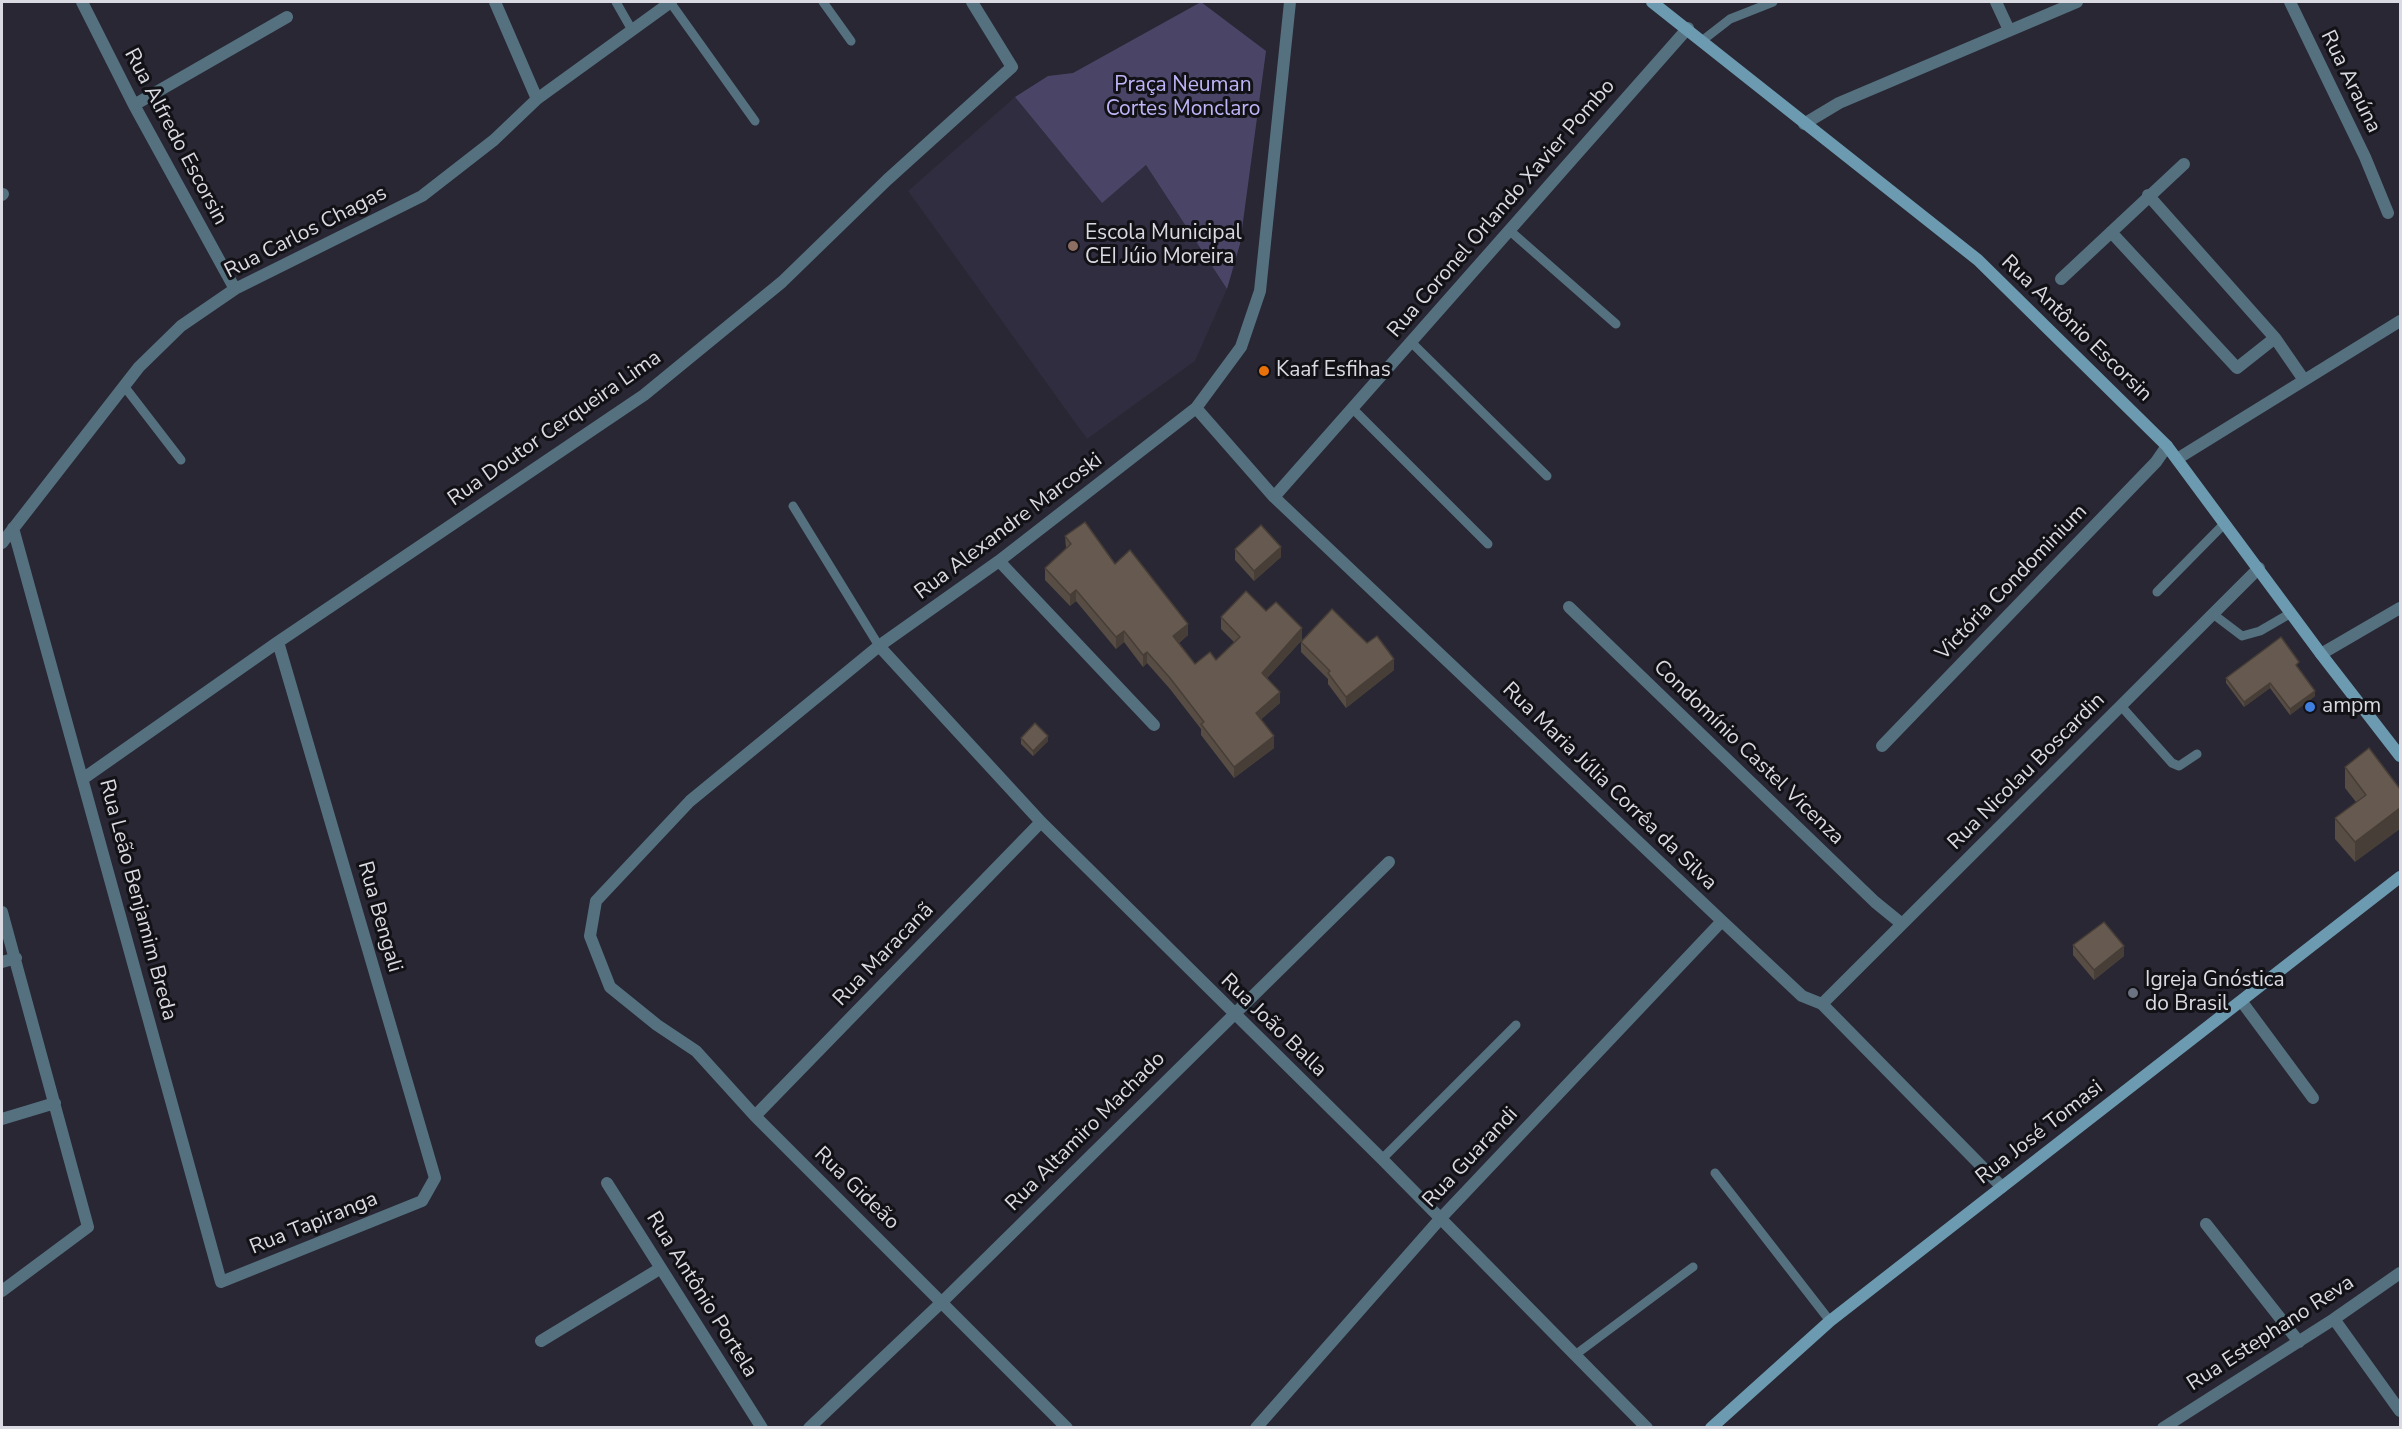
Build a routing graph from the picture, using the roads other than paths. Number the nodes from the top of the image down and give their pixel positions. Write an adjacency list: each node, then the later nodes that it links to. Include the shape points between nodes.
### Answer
1 (82, 2): 20 (street, Rua Alfredo Escorsin)
2 (495, 2): 19 (street)
3 (616, 2): 15 (lane)
4 (671, 2): 15 (street, Rua Carlos Chagas); 21 (lane)
5 (823, 2): 18 (lane)
6 (972, 2): 55 (street, Rua Doutor Cerqueira Lima, via 1012,66 782,282 644,395)
7 (1290, 2): 36 (street, Rua Alexandre Marcoski, via 1260,291 1240,347)
8 (1652, 2): 14 (main road, Rua Antônio Escorsin)
9 (1773, 2): 17 (lane, via 1730,19)
10 (1996, 2): 16 (street)
11 (2078, 2): 16 (street)
12 (2290, 2): 25 (street, Rua Araúna)
13 (288, 17): 20 (street)
14 (1688, 28): 17 (main road, Rua Antônio Escorsin); 26 (street, Rua Coronel Orlando Xavier Pombo)
15 (632, 30): 19 (street, Rua Carlos Chagas)
16 (2009, 30): 22 (street, via 1839,103)
17 (1703, 40): 22 (main road, Rua Antônio Escorsin)
18 (851, 41)
19 (537, 99): 29 (street, Rua Carlos Chagas, via 494,140 422,196)
20 (134, 105): 29 (street, Rua Alfredo Escorsin)
21 (755, 121)
22 (1804, 124): 38 (main road, Rua Antônio Escorsin, via 1978,260)
23 (2184, 164): 24 (street)
24 (2148, 195): 27 (street); 32 (street)
25 (2388, 213)
26 (1509, 230): 31 (lane); 33 (street, Rua Coronel Orlando Xavier Pombo)
27 (2110, 232): 28 (street); 32 (street, via 2237,368)
28 (2061, 279)
29 (236, 290): 35 (street, Rua Carlos Chagas, via 181,326)
30 (2400, 321): 34 (street)
31 (1616, 324)
32 (2275, 338): 34 (street)
33 (1411, 342): 37 (street, Rua Coronel Orlando Xavier Pombo); 41 (lane)
34 (2304, 380): 39 (street)
35 (124, 386): 40 (lane); 45 (street, Rua Carlos Chagas)
36 (1196, 408): 42 (street, Rua Maria Júlia Corrêa da Silva); 48 (street, Rua Alexandre Marcoski)
37 (1353, 409): 42 (street, Rua Coronel Orlando Xavier Pombo); 47 (lane)
38 (2167, 446): 39 (main road, Rua Antônio Escorsin); 60 (street, Victória Condominium, via 2156,462)
39 (2177, 459): 44 (main road, Rua Antônio Escorsin)
40 (181, 460)
41 (1547, 476)
42 (1274, 497): 68 (street, Rua Maria Júlia Corrêa da Silva)
43 (793, 506): 56 (lane)
44 (2225, 524): 49 (main road, Rua Antônio Escorsin); 50 (lane)
45 (13, 528): 46 (street, Rua Carlos Chagas); 63 (street, Rua Leão Benjamim Breda)
46 (2, 542)
47 (1488, 544)
48 (999, 561): 56 (street, Rua Alexandre Marcoski); 59 (street)
49 (2259, 568): 53 (main road, Rua Antônio Escorsin); 54 (street, Rua Nicolau Boscardin)
50 (2157, 592)
51 (1569, 607): 69 (street, Condomínio Castel Vicenza)
52 (2400, 608): 57 (street)
53 (2291, 613): 54 (lane, via 2260,631 2242,636); 57 (main road, Rua Antônio Escorsin)
54 (2213, 614): 58 (street, Rua Nicolau Boscardin)
55 (278, 642): 63 (street, Rua Doutor Cerqueira Lima); 85 (street, Rua Bengali, via 435,1178)
56 (879, 646): 64 (street, Rua João Balla); 72 (street, Rua Alexandre Marcoski, via 690,801 596,901 590,936)
57 (2321, 654): 62 (main road, Rua Antônio Escorsin)
58 (2121, 706): 61 (lane, via 2172,763 2179,766); 69 (street, Rua Nicolau Boscardin)
59 (1154, 725)
60 (1882, 746)
61 (2198, 754)
62 (2400, 756)
63 (84, 778): 91 (street, Rua Leão Benjamim Breda)
64 (1041, 822): 75 (street, Rua João Balla); 79 (street, Rua Maracanã)
65 (1389, 862): 75 (street, Rua Altamiro Machado)
66 (2400, 877): 73 (main road, Rua José Tomasi)
67 (2, 912): 70 (street)
68 (1722, 921): 74 (street, Rua Maria Júlia Corrêa da Silva, via 1802,996); 86 (street, Rua Guarandi)
69 (1902, 924): 74 (street, Rua Nicolau Boscardin)
70 (16, 958): 71 (street); 78 (street)
71 (2, 962)
72 (610, 987): 79 (street, Rua Gideão, via 696,1051)
73 (2242, 1002): 77 (street); 84 (main road, Rua José Tomasi)
74 (1822, 1004): 84 (street, Rua Maria Júlia Corrêa da Silva)
75 (1232, 1014): 81 (street, Rua João Balla); 93 (street, Rua Altamiro Machado)
76 (1516, 1025): 81 (lane)
77 (2313, 1098)
78 (55, 1103): 80 (street); 92 (street, via 88,1227)
79 (755, 1116): 93 (street, Rua Gideão)
80 (2, 1119)
81 (1382, 1159): 86 (street, Rua João Balla)
82 (1715, 1173): 95 (lane)
83 (607, 1183): 89 (street, Rua Antônio Portela)
84 (2002, 1187): 95 (main road, Rua José Tomasi)
85 (422, 1201): 91 (street, Rua Tapiranga)
86 (1440, 1219): 98 (street, Rua João Balla); 103 (street, Rua Guarandi)
87 (2206, 1224): 97 (street)
88 (1693, 1267): 98 (lane)
89 (661, 1268): 96 (street); 100 (street, Rua Antônio Portela)
90 (2400, 1273): 94 (street, Rua Estephano Reva)
91 (221, 1282)
92 (2, 1291)
93 (943, 1301): 101 (street, Rua Altamiro Machado); 102 (street, Rua Gideão)
94 (2334, 1319): 97 (street, Rua Estephano Reva); 99 (street)
95 (1830, 1321): 105 (main road, Rua José Tomasi)
96 (541, 1341)
97 (2299, 1342): 106 (street, Rua Estephano Reva)
98 (1575, 1355): 104 (street, Rua João Balla)
99 (2400, 1411)
100 (762, 1428)
101 (809, 1428)
102 (1067, 1428)
103 (1256, 1428)
104 (1647, 1428)
105 (1712, 1428)
106 (2163, 1428)

